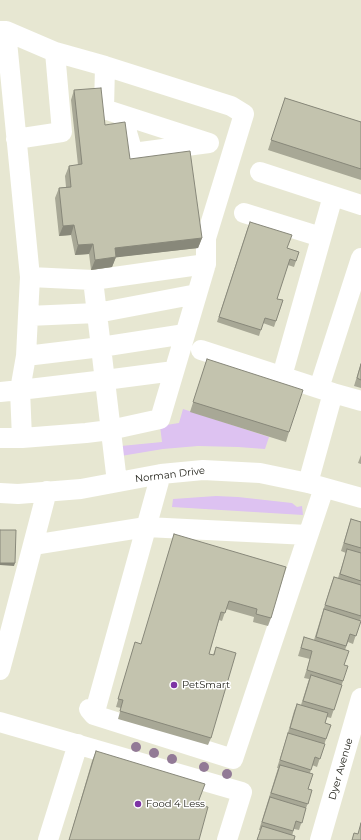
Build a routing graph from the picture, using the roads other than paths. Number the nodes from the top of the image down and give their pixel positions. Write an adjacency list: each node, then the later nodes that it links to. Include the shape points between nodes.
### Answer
1 (3, 31): 2 (street); 5 (street)
2 (55, 52): 3 (street); 5 (street, via 62,132)
3 (105, 66): 4 (street, via 104,109); 7 (street, via 230,106 244,114)
4 (122, 115): 6 (street); 6 (street, via 133,153)
5 (16, 139): 15 (street)
6 (209, 143): 7 (street)
7 (235, 144): 14 (street, via 206,238)
8 (260, 172): 9 (street)
9 (333, 196): 10 (street); 12 (street)
10 (361, 205)
11 (244, 213): 12 (street)
12 (321, 237): 25 (street)
13 (361, 258): 28 (street)
14 (206, 264): 16 (street); 17 (street)
15 (30, 276): 16 (street); 19 (street)
16 (93, 280): 18 (street)
17 (197, 294): 18 (street); 20 (street)
18 (97, 313): 19 (street); 21 (street)
19 (28, 316): 23 (street)
20 (185, 334): 21 (street); 24 (street)
21 (101, 347): 23 (street); 26 (street)
22 (201, 350): 25 (street)
23 (26, 356): 27 (street)
24 (174, 371): 26 (street); 31 (street, via 160,419)
25 (282, 376): 28 (street)
26 (105, 380): 27 (street); 31 (street)
27 (20, 390): 29 (street); 33 (street)
28 (326, 390): 30 (street); 36 (street)
29 (0, 392)
30 (361, 401)
31 (110, 430): 33 (street); 35 (street)
32 (0, 438): 33 (street)
33 (22, 438)
34 (161, 474): 35 (street, Norman Drive); 36 (street, Norman Drive, via 203,470 260,473); 40 (street)
35 (117, 482): 37 (street, Norman Drive, via 81,489)
36 (316, 485): 39 (street, Norman Drive); 41 (street)
37 (47, 491): 38 (street, Norman Drive); 42 (street)
38 (0, 493)
39 (361, 498)
40 (146, 527): 41 (street); 41 (street, via 92,712 233,759); 42 (street)
41 (308, 535)
42 (33, 545): 43 (street, via 16,587)
43 (4, 643): 44 (street)
44 (0, 670)
45 (361, 698): 50 (street, Dyer Avenue)
46 (0, 722): 47 (street)
47 (78, 744): 48 (street); 49 (street, via 242,792)
48 (48, 840)
49 (227, 840)
50 (320, 840)

